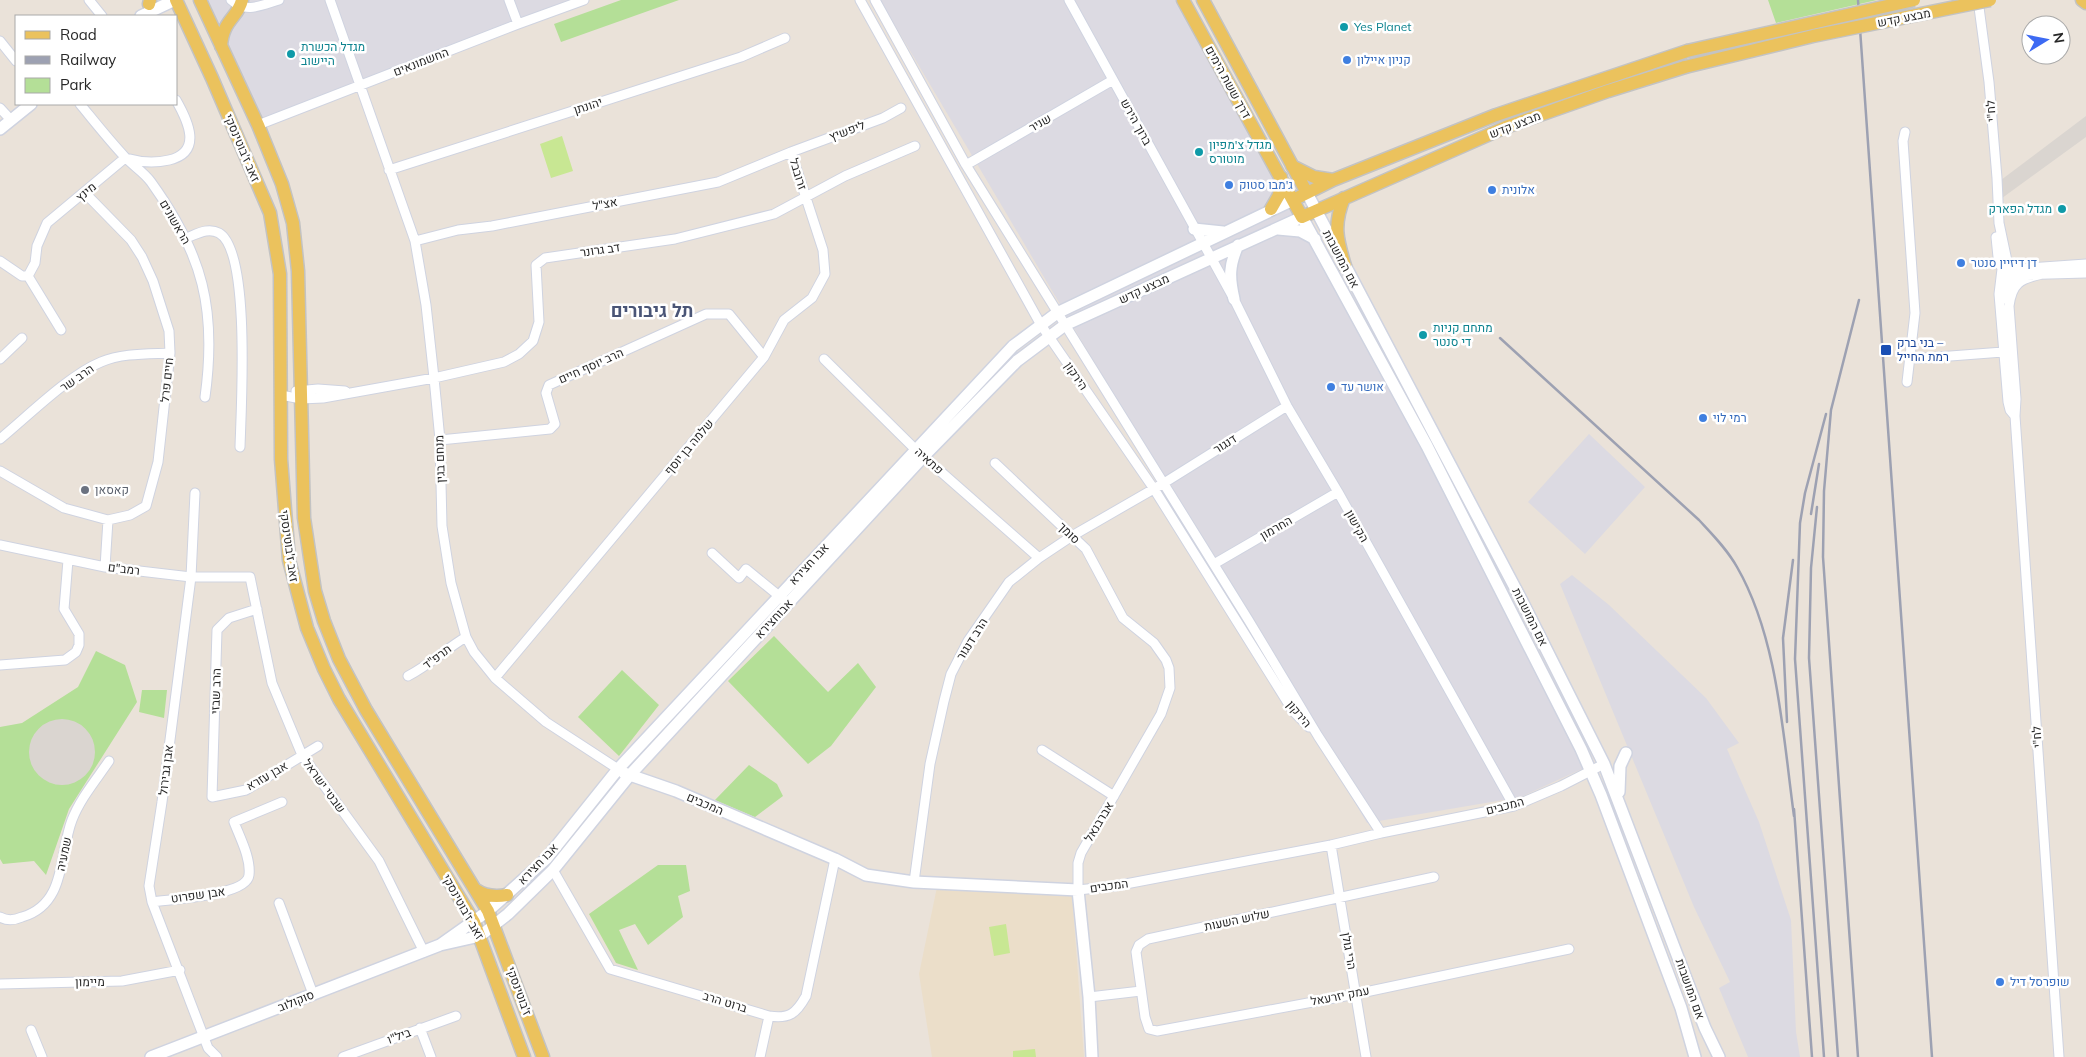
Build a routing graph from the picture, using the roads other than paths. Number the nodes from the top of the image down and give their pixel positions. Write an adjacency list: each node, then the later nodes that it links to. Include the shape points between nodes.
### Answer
1 (89, 0): 20 (street)
2 (176, 0): 22 (street); 93 (main road, זאב ז'בוטינסקי, via 270,213 280,274)
3 (200, 0): 26 (main road, זאב ז'בוטינסקי)
4 (279, 0): 18 (street, via 253,8)
5 (330, 0): 29 (street, מנחם בגין)
6 (509, 0): 23 (street)
7 (584, 0): 23 (street, החשמונאים)
8 (860, 0): 76 (street, הירקון)
9 (875, 0): 42 (street, הירקון)
10 (1068, 0): 28 (street, ברוך הירש)
11 (1183, 0): 45 (main road, דרך ששת הימים)
12 (1203, 0): 43 (main road, דרך ששת הימים)
13 (1914, 0): 46 (main road, מבצע קדש, bridge, via 1687,51 1502,113)
14 (1978, 0): 55 (street, לח"י, via 1989,82)
15 (1990, 0): 50 (main road, מבצע קדש, bridge, via 1803,38 1685,67 1506,127)
16 (2082, 0): 19 (main road)
17 (151, 1): 21 (street)
18 (238, 2): 26 (main road, via 222,34)
19 (2086, 3)
20 (101, 15)
21 (141, 15)
22 (142, 15)
23 (518, 24): 29 (street, החשמונאים)
24 (785, 38): 44 (street, יהונתן, via 741,57)
25 (0, 41): 27 (street)
26 (221, 46): 36 (main road, זאב ז'בוטינסקי)
27 (15, 60)
28 (1113, 80): 42 (street, שניר); 56 (street, ברוך הירש)
29 (360, 86): 36 (street, החשמונאים); 44 (street, מנחם בגין)
30 (178, 104): 41 (street, via 190,138 185,152 181,156 152,162)
31 (30, 105): 35 (street)
32 (81, 105): 41 (street, הראשונים)
33 (0, 108): 35 (street)
34 (901, 108): 40 (street, ליפשיץ, via 883,118)
35 (11, 120): 37 (street)
36 (258, 125): 92 (main road, זאב ז'בוטינסקי, via 282,184 293,222 298,271)
37 (0, 129)
38 (1905, 132): 88 (street, via 1915,313)
39 (915, 146): 49 (street, דב גרונר)
40 (791, 152): 49 (street, זרובבל); 61 (street, אצ"ל, via 718,182 458,230)
41 (125, 158): 48 (street, מינץ); 59 (street, הראשונים, via 151,182)
42 (966, 165): 75 (street, הירקון)
43 (1292, 166): 46 (main road, via 1314,177); 47 (main road, דרך ששת הימים)
44 (389, 170): 61 (street, מנחם בגין)
45 (1281, 177): 51 (main road, דרך ששת הימים); 52 (main road, via 1278,195)
46 (1333, 180): 47 (main road, מבצע קדש)
47 (1307, 192): 51 (main road, מבצע קדש); 53 (street, אם המושבות)
48 (85, 193): 72 (street, מינץ, via 47,223); 84 (street, חיים פרל, via 142,257 164,312)
49 (805, 197): 85 (street, שלמה בן יוסף, via 823,250 825,274 812,298 784,320); 90 (street, דב גרונר, via 774,214 675,239 545,258 536,265 539,322 533,341 504,362)
50 (1344, 198): 53 (main road, מבצע קדש); 68 (main road, via 1337,215 1336,231)
51 (1293, 200): 52 (street, מבצע קדש); 54 (main road, דרך ששת הימים)
52 (1271, 209): 58 (street, מבצע קדש)
53 (1316, 210): 54 (main road, מבצע קדש); 68 (street, אם המושבות)
54 (1302, 216): 57 (street, מבצע קדש); 60 (street, אם המושבות)
55 (1999, 223): 64 (street, לח"י); 73 (street, לח"י, via 1997,246 2002,270)
56 (1194, 229): 58 (street); 62 (street, ברוך הירש)
57 (1277, 229): 60 (street, via 1300,231); 63 (street, מבצע קדש)
58 (1225, 232): 62 (street, מבצע קדש)
59 (186, 238): 94 (street, הראשונים, via 209,315 210,348); 99 (street, via 213,230 221,234 236,265 241,326)
60 (1315, 239): 133 (street, אם המושבות, via 1427,446)
61 (415, 241): 90 (street, מנחם בגין)
62 (1202, 244): 65 (street, הקישון); 75 (street, מבצע קדש)
63 (1238, 245): 65 (street, מבצע קדש); 74 (street, via 1230,264)
64 (2005, 256): 69 (street); 73 (street, לח"י)
65 (1210, 258): 74 (street, הקישון); 77 (street, מבצע קדש)
66 (0, 261): 72 (street, via 22,276)
67 (2086, 264): 69 (street)
68 (1345, 266): 131 (street, אם המושבות)
69 (2021, 268): 73 (street)
70 (2086, 273): 71 (street, לח"י)
71 (2042, 274): 73 (street, לח"י); 79 (street, לח"י, via 2023,280 2013,289 2009,306)
72 (28, 276): 78 (street)
73 (2007, 276): 79 (street, לח"י, via 2006,299); 83 (street, לח"י, via 1999,294)
74 (1234, 299): 95 (street, הקישון)
75 (1057, 313): 76 (street, אבו חצירא); 77 (street, הירקון)
76 (1041, 325): 80 (street, הירקון); 100 (street, אבו חצירא, via 1013,346)
77 (1065, 325): 80 (street, אבוחצירא); 103 (street, הירקון)
78 (61, 330)
79 (2011, 330): 82 (street, לח"י)
80 (1050, 336): 100 (street, אבוחצירא, via 1017,361); 104 (street, הירקון)
81 (22, 338): 86 (street)
82 (2012, 342): 83 (street); 89 (street, לח"י)
83 (2003, 352): 88 (street); 89 (street); 96 (street, לח"י, via 2008,402)
84 (170, 353): 97 (street, הרב שר, via 129,355 102,361 85,370); 107 (street, חיים פרל, via 158,462 146,506 130,515)
85 (764, 357): 98 (street, הרב יוסף חיים, via 729,314 706,314 549,385 546,392 555,424 550,429); 124 (street, שלמה בן יוסף)
86 (0, 359)
87 (824, 359): 100 (street, פתאיה)
88 (1911, 359): 91 (street)
89 (2014, 360): 96 (street, לח"י)
90 (434, 378): 92 (street, דב גרונר, via 323,398); 98 (street, מנחם בגין)
91 (1907, 382)
92 (301, 394): 93 (street, דב גרונר); 146 (main road, זאב ז'בוטינסקי, via 304,518 314,583 324,621 339,659 366,710)
93 (281, 395): 154 (main road, זאב ז'בוטינסקי, via 281,458 289,560 307,628 339,699)
94 (205, 397)
95 (1287, 406): 103 (street, דנגור); 105 (street, הקישון)
96 (2015, 416): 185 (street, לח"י)
97 (0, 438)
98 (440, 440): 121 (street, מנחם בגין, via 442,526 451,583)
99 (240, 447)
100 (919, 453): 111 (street, פתאיה); 117 (street, אבו חצירא); 118 (street, אבוחצירא)
101 (995, 463): 108 (street, סומך)
102 (0, 472): 107 (street, חיים פרל, via 64,508)
103 (1164, 483): 104 (street, הרב דנגור); 113 (street, הירקון)
104 (1154, 489): 108 (street, הרב דנגור); 125 (street, הירקון, via 1293,711)
105 (1338, 492): 113 (street, החרמון); 139 (street, הקישון)
106 (195, 493): 116 (street, אבן גבירול)
107 (108, 520): 114 (street)
108 (1072, 536): 111 (street, הרב דנגור); 120 (street, סומך, via 1090,556)
109 (0, 545): 112 (street, רמב"ם)
110 (712, 554): 117 (street, via 739,578 746,569)
111 (1039, 558): 145 (street, הרב דנגור, via 1009,582 968,641 952,674 930,764)
112 (68, 560): 114 (street, רמב"ם); 122 (street, via 64,609 79,634 76,652 65,660)
113 (1214, 564): 125 (street, הירקון)
114 (105, 567): 116 (street, רמב"ם)
115 (250, 576): 116 (street, רמב"ם); 119 (street, שבטי ישראל)
116 (191, 577): 150 (street, אבן גבירול, via 149,886)
117 (779, 596): 118 (street); 132 (street, אבו חצירא)
118 (788, 604): 134 (street, אבוחצירא)
119 (256, 609): 129 (street, שבטי ישראל, via 272,683); 136 (street, הרב שבזי, via 229,618 218,630)
120 (1124, 618): 135 (street, אברבנאל, via 1161,652 1169,668 1170,688 1161,714)
121 (466, 637): 123 (street, תרפ"ד); 124 (street, מנחם בגין)
122 (0, 664)
123 (408, 676)
124 (495, 678): 132 (street, מנחם בגין, via 546,722)
125 (1318, 736): 140 (street, הירקון)
126 (318, 746): 129 (street, אבן עזרא)
127 (1042, 750): 135 (street)
128 (1626, 753): 137 (street, via 1618,774)
129 (302, 755): 136 (street, אבן עזרא, via 246,790); 159 (street, שבטי ישראל, via 379,861)
130 (108, 761): 153 (street, שמעיה, via 72,820 62,870 53,892 41,907 28,916 16,919)
131 (1604, 764): 133 (street, המכבים); 137 (street, אם המושבות)
132 (618, 769): 134 (street, המכבים); 148 (street, אבו חצירא, via 546,859)
133 (1591, 770): 139 (street, המכבים); 166 (street, אם המושבות)
134 (629, 776): 142 (street, המכבים, via 676,791); 143 (street, אבוחצירא)
135 (1114, 796): 147 (street, אברבנאל, via 1081,853)
136 (212, 797)
137 (1620, 801): 184 (street, אם המושבות, via 1705,1028)
138 (282, 802): 150 (street, אבן שפרוט, via 234,822 249,862 249,877 243,885 228,892)
139 (1514, 806): 140 (street, המכבים)
140 (1381, 833): 141 (street, המכבים)
141 (1331, 845): 147 (street, המכבים, via 1115,886); 149 (street, הרי גולן)
142 (835, 859): 145 (street, המכבים, via 866,875); 168 (street, ברוט הרב, via 806,996 792,1014 781,1018)
143 (553, 870): 155 (street, אבוחצירא); 168 (street, ברוט הרב, via 610,969)
144 (1434, 878): 149 (street, שלוש השעות)
145 (914, 882): 147 (street, המכבים)
146 (475, 889): 148 (main road, via 488,896); 152 (main road, זאב ז'בוטינסקי)
147 (1078, 890): 165 (street, אברבנאל)
148 (507, 896): 152 (street, אבו חצירא)
149 (1340, 899): 162 (street, שלוש השעות, via 1148,939 1139,945 1136,952); 164 (street, הרי גולן)
150 (152, 902): 160 (street, אבן גבירול)
151 (279, 903): 163 (street)
152 (488, 911): 154 (street, סוקולוב); 155 (main road, זאב ז'בוטינסקי)
153 (0, 917)
154 (474, 922): 156 (main road, זאב ז'בוטינסקי); 157 (street, סוקולוב)
155 (495, 926): 156 (street); 172 (main road, ז'בוטינסקי)
156 (480, 936): 157 (street, סוקולוב); 178 (main road, זאב ז'בוטינסקי)
157 (440, 945): 159 (street, סוקולוב)
158 (1569, 950): 164 (street, עמק יזרעאל)
159 (424, 952): 163 (street, סוקולוב)
160 (180, 970): 161 (street, מיימון, via 122,981); 171 (street, אבן גבירול)
161 (0, 984)
162 (1141, 991): 164 (street, עמק יזרעאל, via 1149,1029 1157,1030); 165 (street)
163 (313, 994): 171 (street, סוקולוב)
164 (1356, 994): 181 (street, הרי גולן)
165 (1089, 997): 180 (street, אברבנאל)
166 (1681, 1008): 182 (street, אם המושבות); 183 (street)
167 (456, 1016): 169 (street, ביל"ו)
168 (769, 1016): 179 (street)
169 (420, 1028): 176 (street, ביל"ו); 177 (street)
170 (31, 1030): 173 (street)
171 (205, 1037): 174 (street, סוקולוב); 175 (street, אבן גבירול, via 208,1048)
172 (544, 1056)
173 (42, 1057)
174 (151, 1057)
175 (217, 1057)
176 (343, 1057)
177 (431, 1057)
178 (524, 1057)
179 (760, 1057)
180 (1092, 1057)
181 (1366, 1057)
182 (1695, 1057)
183 (1703, 1057)
184 (1719, 1057)
185 (2059, 1057)

